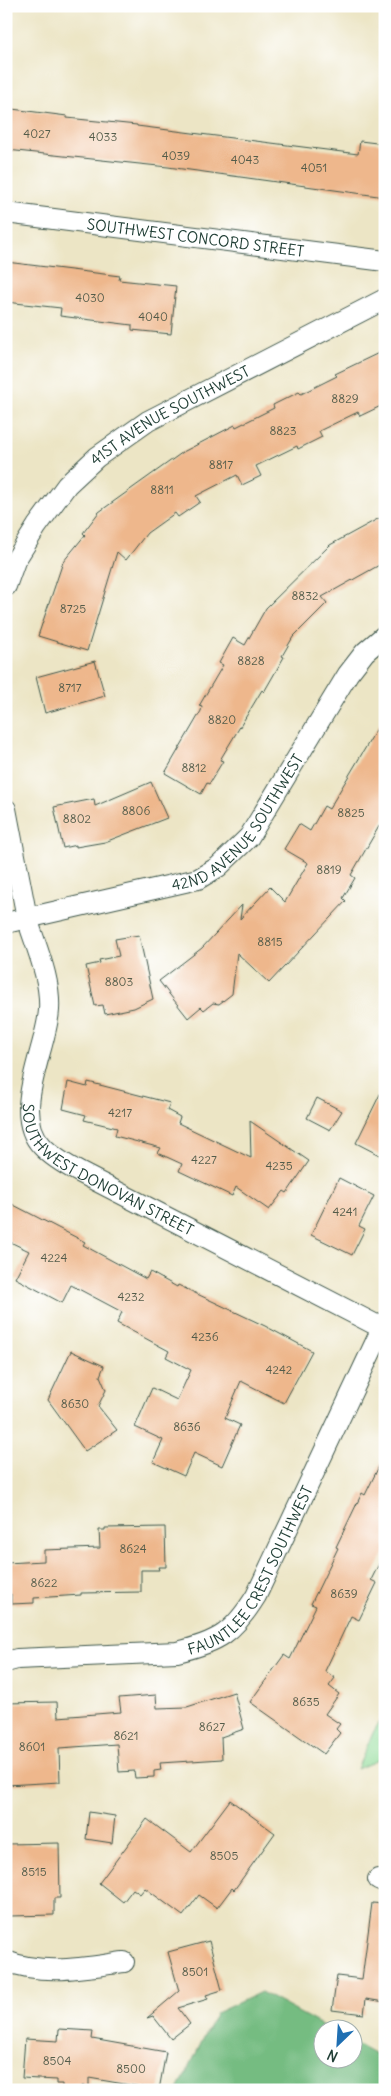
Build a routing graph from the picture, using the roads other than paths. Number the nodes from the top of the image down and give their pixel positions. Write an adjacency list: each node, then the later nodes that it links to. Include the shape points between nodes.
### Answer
1 (6, 213): 2 (street, SOUTHWEST CONCORD STREET)
2 (385, 260)
3 (385, 298): 4 (street, 41ST AVENUE SOUTHWEST, via 148,421 97,457 68,485)
4 (10, 560): 5 (street, 41ST AVENUE SOUTHWEST)
5 (6, 586)
6 (385, 635): 8 (street, 42ND AVENUE SOUTHWEST, via 365,652 348,674 249,837 218,867 198,878)
7 (6, 809): 8 (street)
8 (27, 918): 9 (street); 10 (street, SOUTHWEST DONOVAN STREET, via 48,988 49,1011 32,1084 30,1110 32,1130 41,1145 57,1160 79,1172)
9 (6, 923)
10 (383, 1325): 11 (street, FAUNTLEE CREST SOUTHWEST, via 256,1596 242,1619 220,1637 202,1646 177,1652 17,1658)
11 (6, 1662)
12 (6, 1961): 13 (street, via 19,1966 60,1969)
13 (124, 1962)

